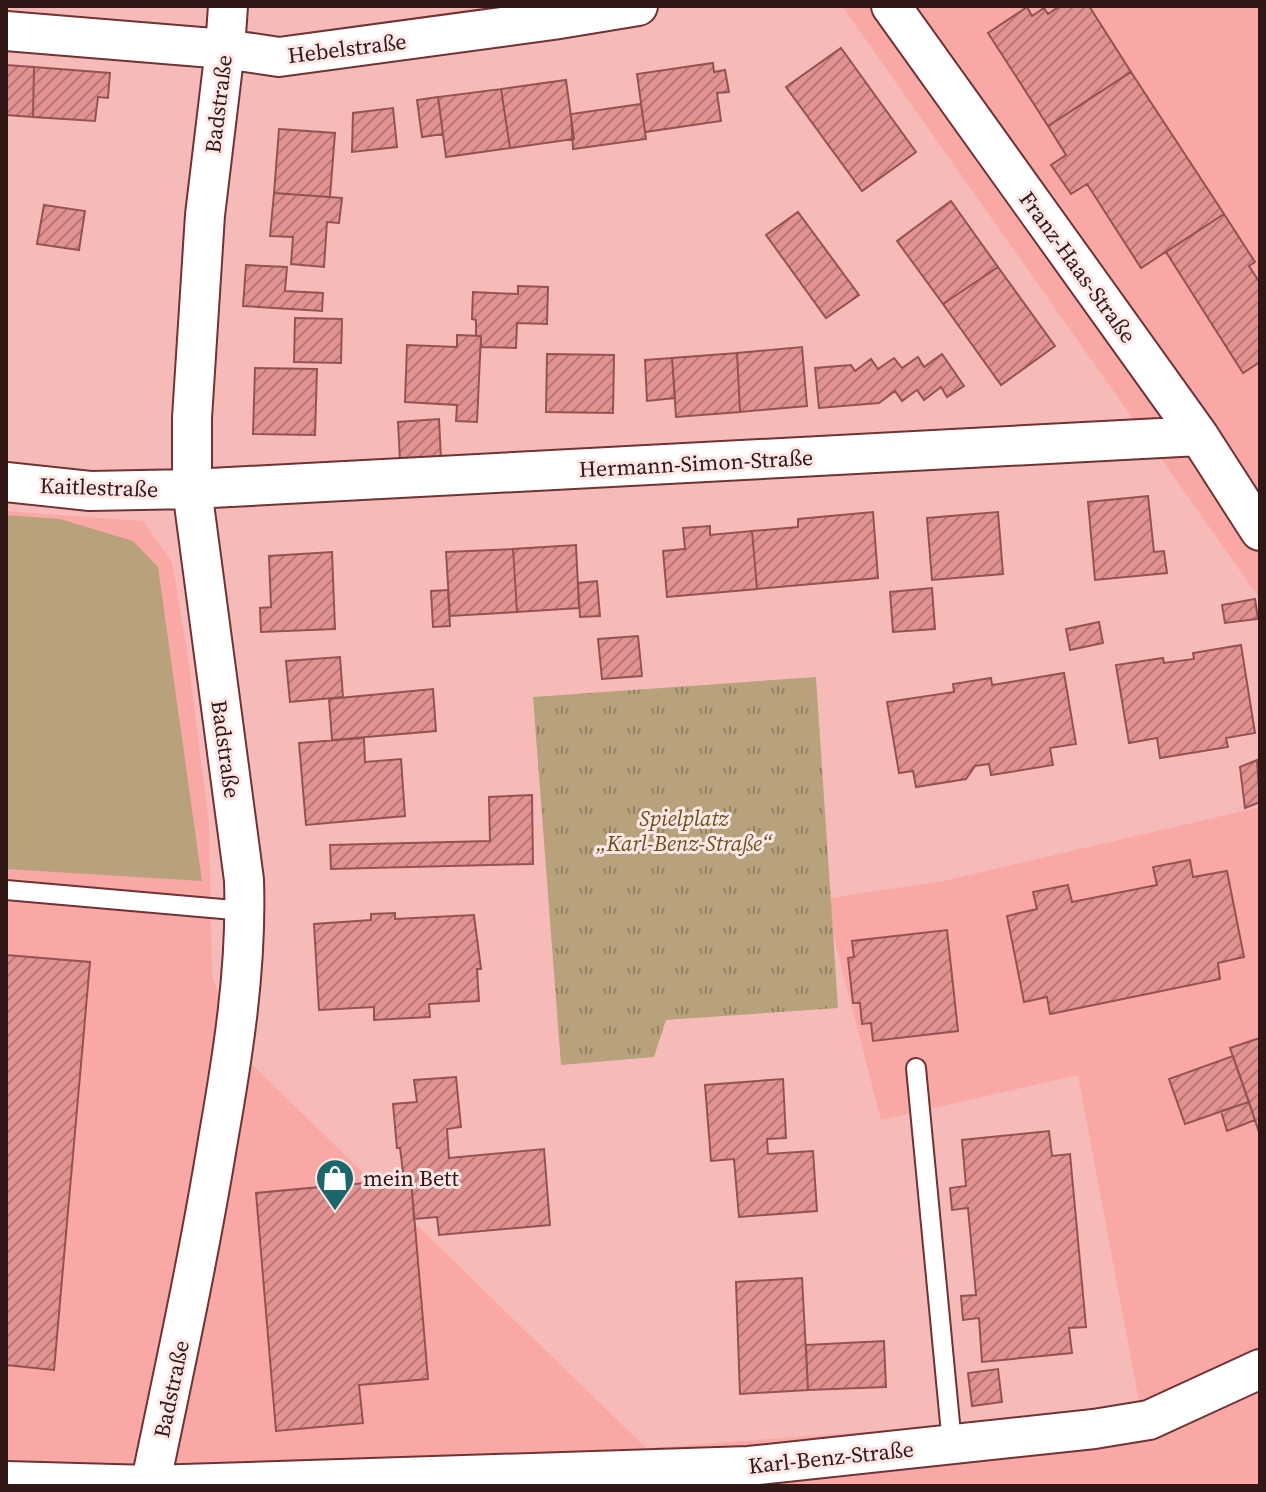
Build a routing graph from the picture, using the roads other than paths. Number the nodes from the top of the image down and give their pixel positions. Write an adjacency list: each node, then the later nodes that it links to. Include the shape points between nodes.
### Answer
1 (228, 6): 5 (street, Badstraße)
2 (638, 6): 5 (street, Hebelstraße, via 279,57)
3 (891, 6): 6 (street, Franz-Haas-Straße)
4 (6, 31): 5 (street, Hebelstraße)
5 (225, 49): 8 (street, Badstraße, via 205,215)
6 (1199, 436): 8 (street, Hermann-Simon-Straße); 9 (street, Franz-Haas-Straße)
7 (6, 482): 8 (street, Kaitlestraße, via 90,491)
8 (192, 489): 11 (street, Badstraße)
9 (1260, 531)
10 (6, 890): 11 (lane)
11 (245, 911): 16 (street, Badstraße, via 231,1064 195,1279)
12 (916, 1068): 14 (lane)
13 (1260, 1369): 14 (street, Karl-Benz-Straße, via 1149,1420)
14 (952, 1444): 16 (street, Karl-Benz-Straße, via 749,1466)
15 (6, 1481): 16 (street, Karl-Benz-Straße)
16 (150, 1485)

